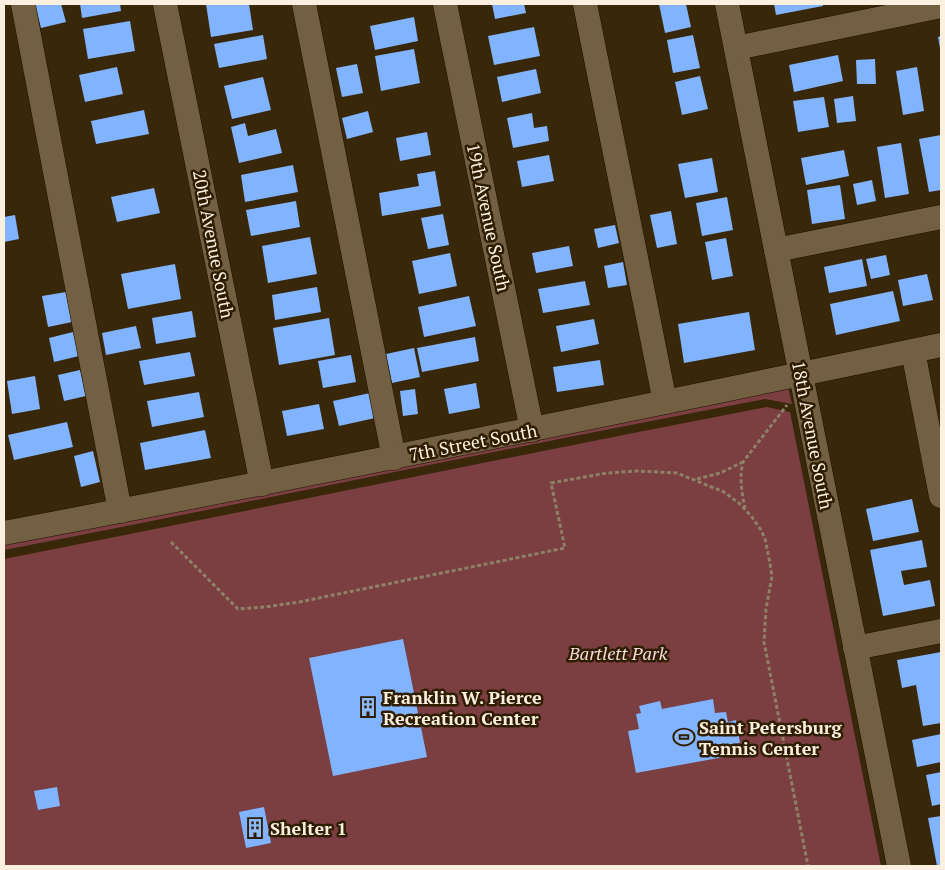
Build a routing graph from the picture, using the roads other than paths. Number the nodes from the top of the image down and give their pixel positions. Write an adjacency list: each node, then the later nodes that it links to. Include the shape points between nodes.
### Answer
1 (23, 4): 19 (street)
2 (165, 4): 17 (street, 20th Avenue South)
3 (304, 4): 16 (street)
4 (445, 4): 15 (street, 19th Avenue South)
5 (585, 4): 14 (street)
6 (727, 4): 8 (street, 18th Avenue South)
7 (941, 6): 8 (street)
8 (736, 48): 10 (street, 18th Avenue South)
9 (941, 217): 10 (street)
10 (776, 250): 13 (street, 18th Avenue South)
11 (941, 345): 12 (street, 7th Street South)
12 (913, 351): 13 (street, 7th Street South); 18 (street)
13 (803, 384): 14 (street, 7th Street South); 22 (street, 18th Avenue South)
14 (665, 402): 15 (street, 7th Street South)
15 (532, 430): 16 (street, 7th Street South)
16 (394, 458): 17 (street, 7th Street South)
17 (262, 484): 19 (street, 7th Street South)
18 (941, 496)
19 (120, 511): 20 (street, 7th Street South)
20 (4, 533)
21 (941, 631): 22 (street)
22 (855, 648): 23 (street, 18th Avenue South)
23 (899, 866)

